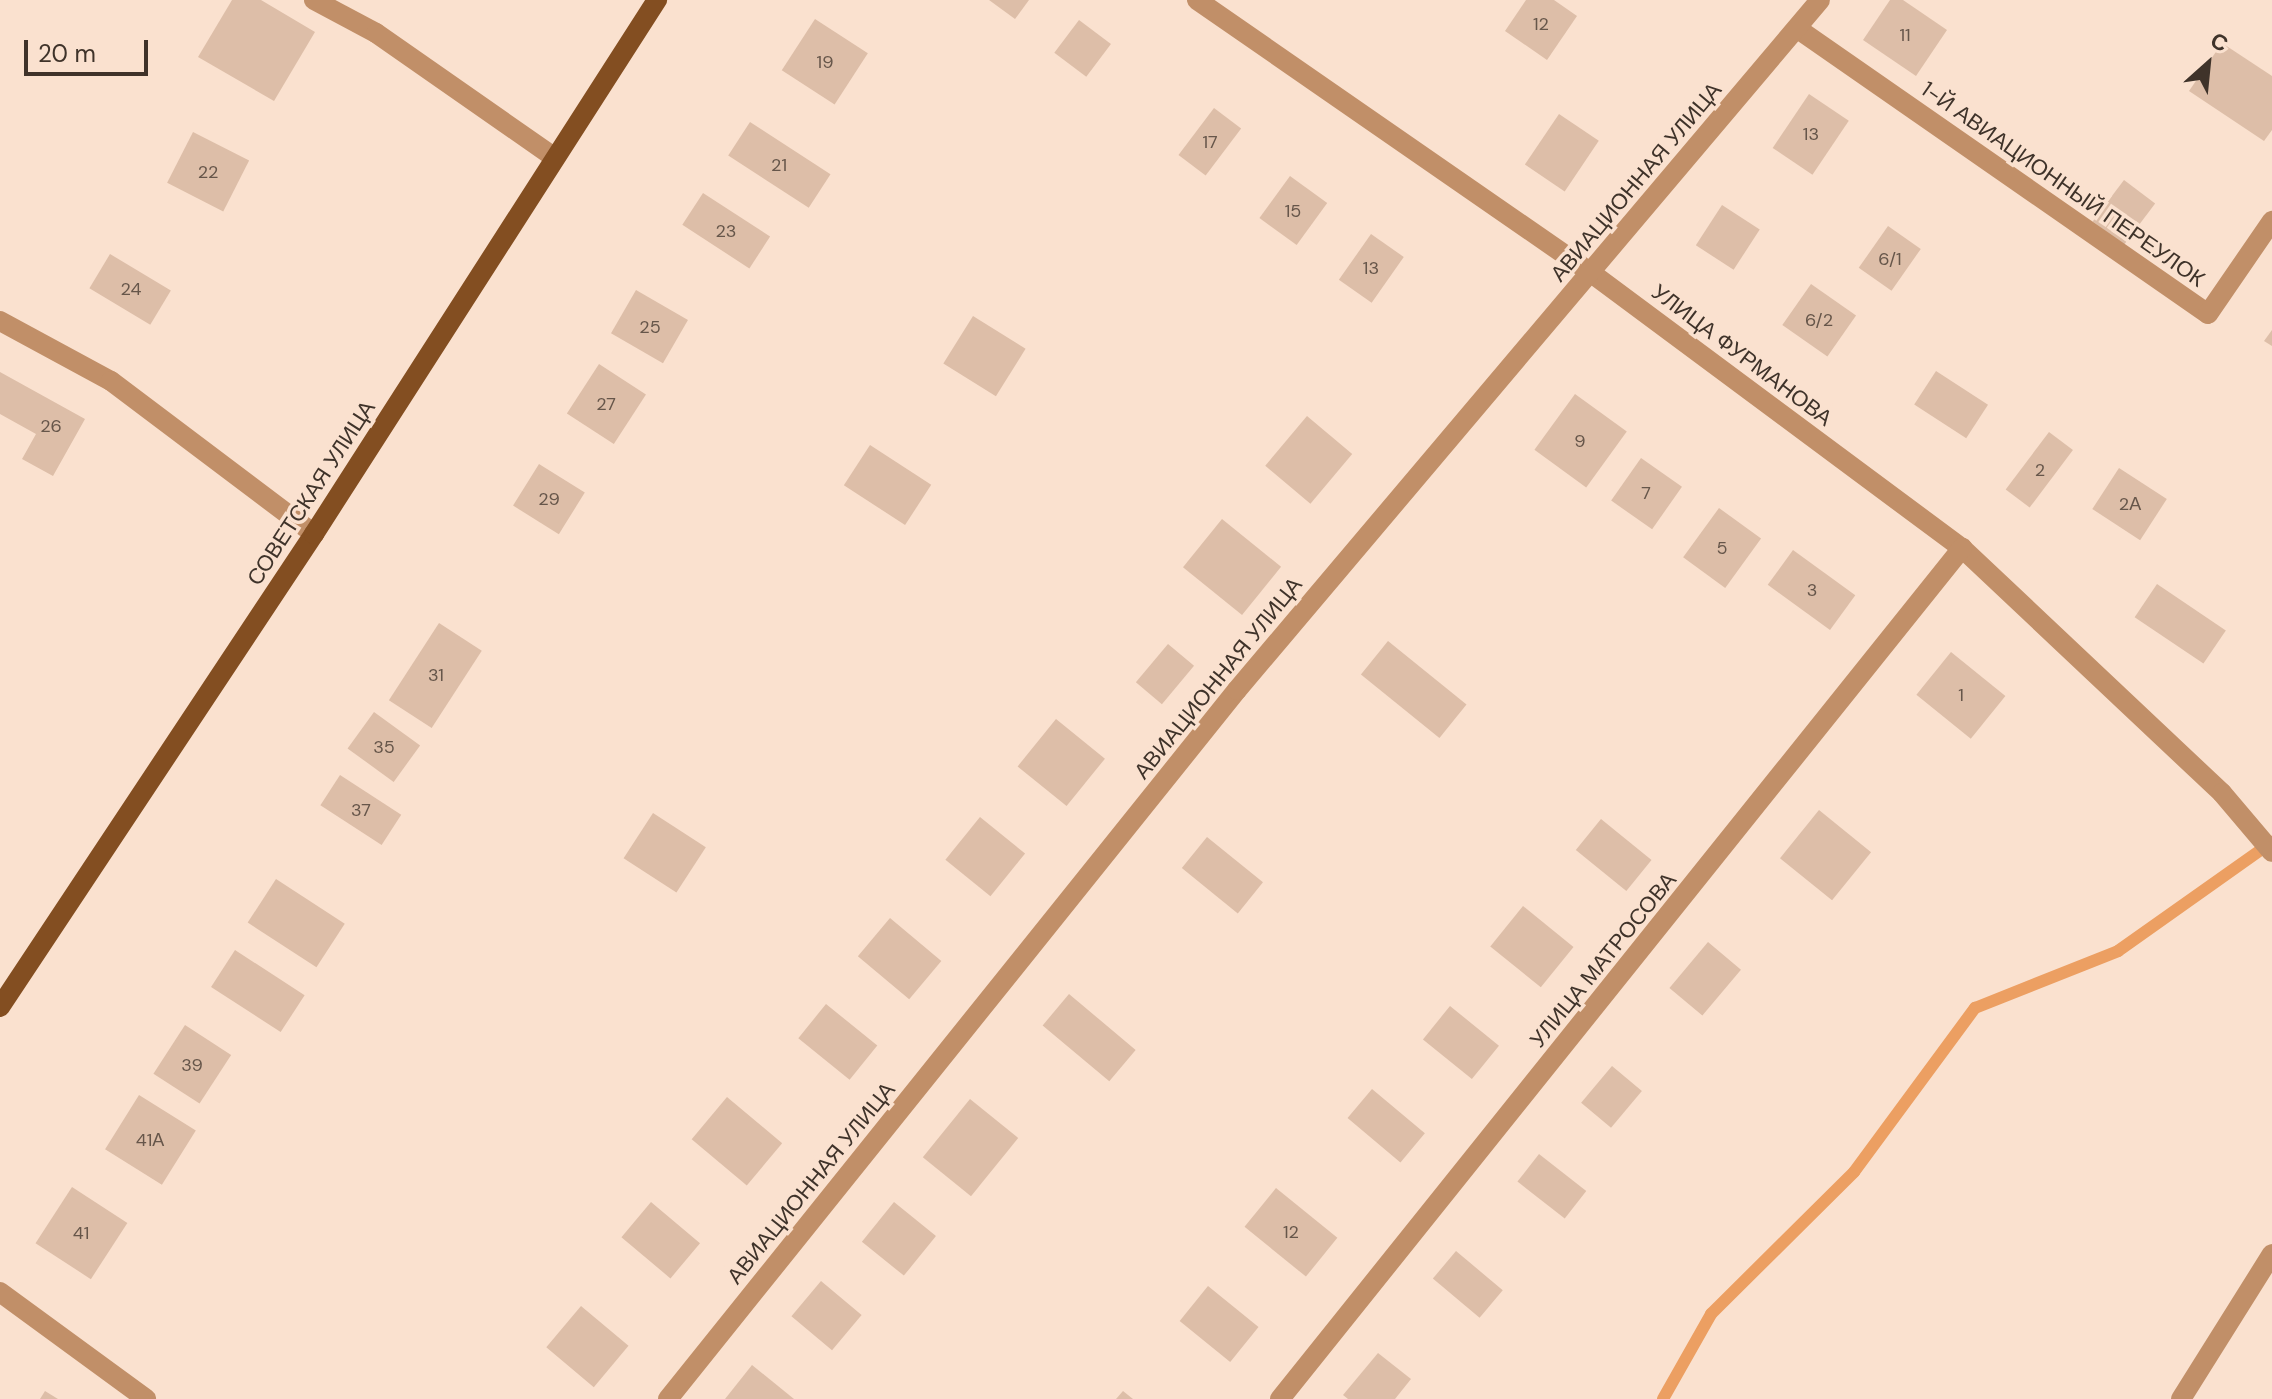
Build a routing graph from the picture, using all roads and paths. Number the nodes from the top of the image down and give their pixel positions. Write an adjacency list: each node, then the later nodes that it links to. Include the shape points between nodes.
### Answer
1 (314, 0): 6 (street, via 376,33)
2 (657, 0): 6 (main road, СОВЕТСКАЯ УЛИЦА)
3 (1197, 0): 8 (street, УЛИЦА ФУРМАНОВА)
4 (1820, 0): 5 (street, АВИАЦИОННАЯ УЛИЦА)
5 (1798, 29): 7 (street, 1-Й АВИАЦИОННЫЙ ПЕРЕУЛОК, via 2208,314); 8 (street, АВИАЦИОННАЯ УЛИЦА)
6 (555, 158): 10 (main road, СОВЕТСКАЯ УЛИЦА)
7 (2272, 221)
8 (1590, 272): 11 (street, УЛИЦА ФУРМАНОВА); 17 (street, АВИАЦИОННАЯ УЛИЦА, via 1237,690)
9 (0, 321): 10 (street, via 111,381)
10 (314, 534): 13 (main road, СОВЕТСКАЯ УЛИЦА)
11 (1962, 548): 12 (street, УЛИЦА ФУРМАНОВА, via 2222,793); 18 (street, УЛИЦА МАТРОСОВА)
12 (2272, 852)
13 (0, 1007)
14 (2272, 1254): 19 (street)
15 (0, 1292): 16 (street)
16 (146, 1399)
17 (668, 1399)
18 (1280, 1399)
19 (2181, 1399)

